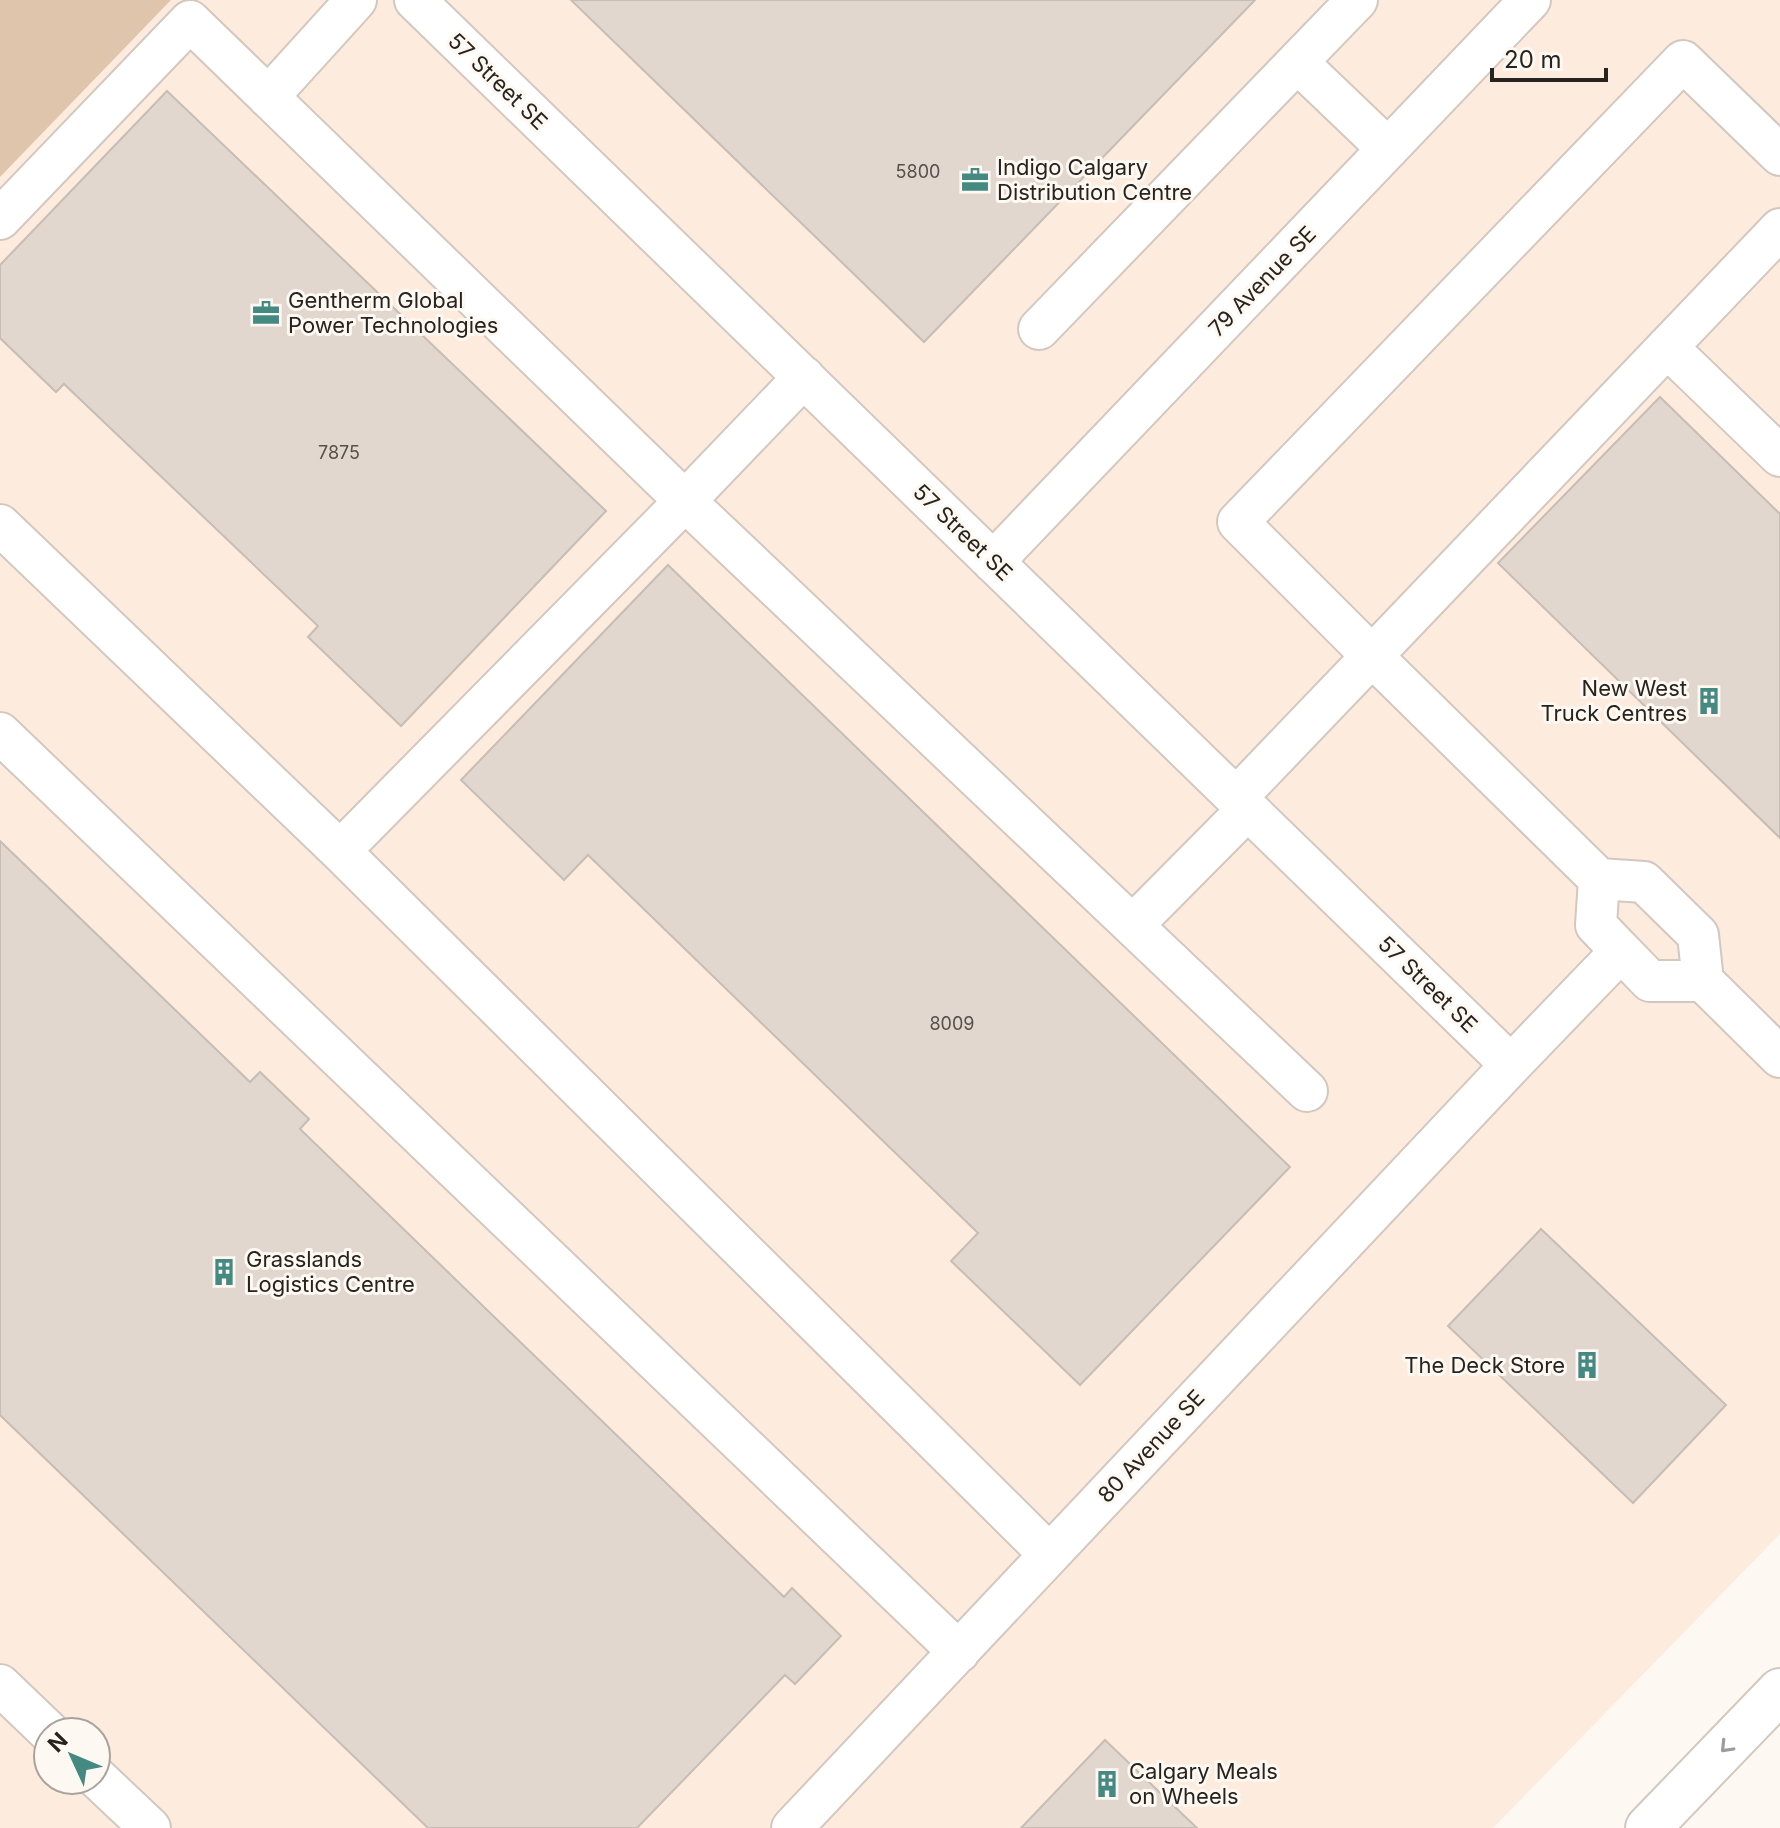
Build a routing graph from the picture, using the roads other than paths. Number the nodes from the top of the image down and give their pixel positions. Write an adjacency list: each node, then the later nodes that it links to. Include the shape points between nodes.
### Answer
1 (356, 0): 6 (street)
2 (415, 0): 13 (street, 57 Street SE)
3 (1357, 0): 5 (street)
4 (1530, 0): 7 (street, 79 Avenue SE)
5 (1297, 62): 7 (street); 11 (street)
6 (268, 97): 9 (street, via 190,21); 15 (street)
7 (1388, 149): 17 (street, 79 Avenue SE)
8 (1780, 155): 18 (street, via 1683,61 1238,522)
9 (0, 219)
10 (1780, 229): 12 (street)
11 (1039, 329)
12 (1667, 347): 14 (street); 18 (street)
13 (804, 377): 15 (street); 17 (street, 57 Street SE)
14 (1780, 456)
15 (685, 501): 21 (street); 23 (street)
16 (0, 525): 21 (street)
17 (993, 562): 20 (street, 57 Street SE)
18 (1372, 656): 20 (street); 22 (street)
19 (0, 733): 30 (street)
20 (1242, 804): 23 (street); 27 (street, 57 Street SE)
21 (340, 851): 29 (street)
22 (1599, 879): 24 (street, via 1596,925); 25 (street, via 1644,882 1698,935)
23 (1133, 925): 28 (street)
24 (1621, 951): 25 (street, via 1650,981); 27 (street, 80 Avenue SE)
25 (1703, 981): 26 (street)
26 (1780, 1057)
27 (1511, 1065): 29 (street, 80 Avenue SE)
28 (1307, 1091)
29 (1049, 1554): 30 (street, 80 Avenue SE)
30 (959, 1652): 36 (street, 80 Avenue SE)
31 (0, 1685): 33 (street)
32 (1780, 1691): 37 (main road, one-way to 37)
33 (32, 1716)
34 (112, 1792): 35 (street)
35 (150, 1828)
36 (792, 1828)
37 (1648, 1828)

